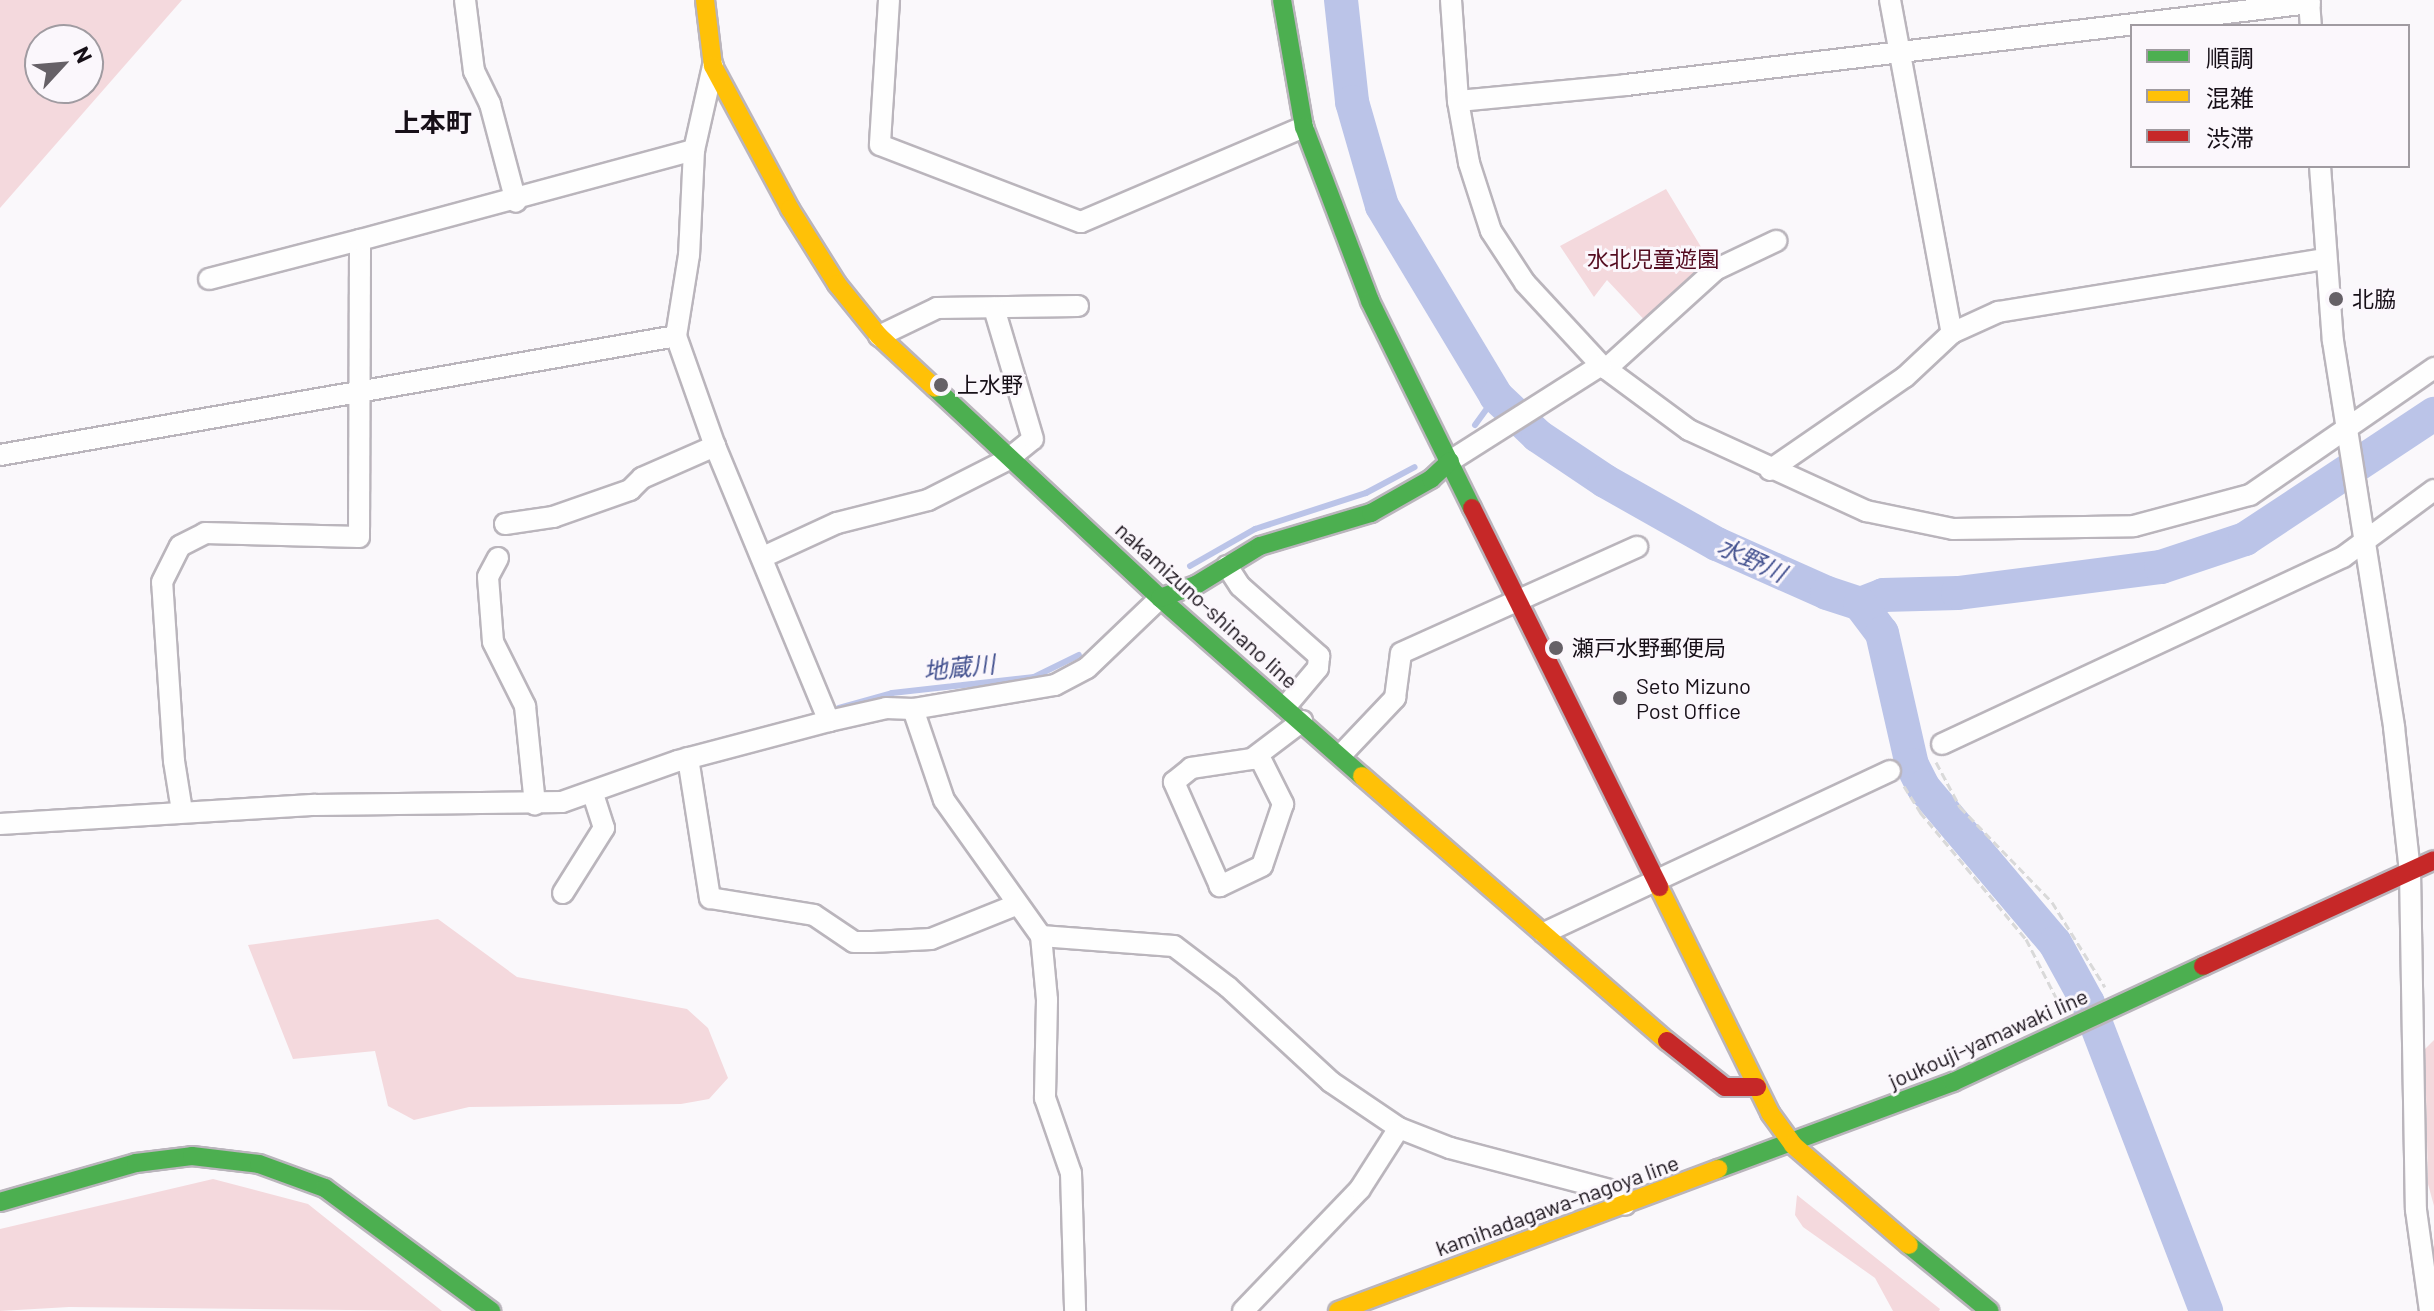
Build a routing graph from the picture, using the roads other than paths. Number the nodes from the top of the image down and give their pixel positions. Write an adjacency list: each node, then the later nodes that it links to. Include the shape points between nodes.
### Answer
1 (465, 0): 15 (street, via 474,71 490,104)
2 (705, 0): 10 (main road, nakamizuno-shinano line)
3 (889, 0): 12 (street, via 880,145 1081,222)
4 (1282, 0): 12 (main road)
5 (1451, 0): 11 (street)
6 (1890, 0): 9 (street)
7 (2310, 1): 8 (street); 9 (street)
8 (2311, 24)
9 (1896, 50): 11 (street); 22 (street)
10 (713, 66): 13 (street); 24 (main road, nakamizuno-shinano line, via 798,221 837,284)
11 (1458, 101): 26 (street, via 1469,163 1491,231 1525,283)
12 (1304, 127): 32 (main road, via 1370,301)
13 (694, 150): 15 (street); 23 (street, via 689,255)
14 (2320, 168): 18 (street)
15 (516, 202): 16 (street)
16 (360, 240): 19 (street); 27 (street)
17 (1776, 241): 26 (street, via 1715,270)
18 (2324, 259): 22 (street, via 1998,312); 28 (street)
19 (209, 279)
20 (1078, 306): 21 (street)
21 (994, 308): 24 (street, via 937,308); 31 (street, via 1033,439)
22 (1952, 333): 33 (street, via 1905,377)
23 (676, 336): 27 (street); 29 (street)
24 (879, 336): 31 (main road, nakamizuno-shinano line)
25 (2434, 368): 28 (street)
26 (1597, 370): 32 (street); 33 (street, via 1689,430)
27 (362, 387): 30 (street); 54 (street, via 359,537 205,533 180,546 172,558 162,582)
28 (2349, 429): 33 (street, via 2250,495 2134,526 1953,529 1866,511); 36 (street)
29 (715, 446): 35 (street, via 642,478 630,490 553,517); 38 (street)
30 (0, 455)
31 (1007, 460): 38 (street, via 928,500 837,523); 41 (main road, nakamizuno-shinano line)
32 (1450, 461): 40 (main road, via 1431,479 1371,513 1260,546); 42 (main road)
33 (1770, 470)
34 (2434, 490): 36 (street)
35 (505, 524)
36 (2362, 536): 47 (street, via 2343,557); 57 (street, via 2394,727)
37 (1637, 547): 42 (street)
38 (763, 557): 45 (street)
39 (498, 558): 53 (street, via 488,577 493,642 525,706)
40 (1227, 566): 41 (main road); 43 (street, via 1240,586 1319,656 1318,668)
41 (1160, 598): 43 (main road, nakamizuno-shinano line); 44 (street, via 1087,668 1055,685)
42 (1520, 602): 48 (street, via 1401,653 1395,698); 58 (main road)
43 (1285, 707): 46 (main road, nakamizuno-shinano line)
44 (913, 709): 45 (street, via 886,708); 60 (street, via 944,800)
45 (829, 721): 50 (street)
46 (1302, 721): 48 (main road, nakamizuno-shinano line); 49 (street)
47 (1942, 744)
48 (1341, 755): 61 (main road, nakamizuno-shinano line)
49 (1259, 756): 49 (street, via 1191,768 1174,782 1220,886 1262,866 1283,804)
50 (688, 758): 52 (street); 60 (street, via 710,898 814,915 854,942 931,939)
51 (1890, 771): 58 (street)
52 (593, 795): 53 (street); 59 (street, via 604,828)
53 (535, 804): 54 (street, via 409,801)
54 (182, 811): 55 (street)
55 (0, 824)
56 (2434, 860): 57 (main road, joukouji-yamawaki line)
57 (2410, 871): 65 (main road, joukouji-yamawaki line, via 2074,1027); 73 (street, via 2416,1210)
58 (1656, 881): 61 (street); 63 (main road)
59 (563, 893)
60 (1016, 905): 62 (street)
61 (1544, 933): 63 (main road, nakamizuno-shinano line, via 1633,1014 1725,1087)
62 (1041, 936): 64 (street, via 1174,946 1228,987 1331,1082); 69 (street, via 1047,1000 1045,1098 1071,1173)
63 (1757, 1087): 65 (main road)
64 (1399, 1128): 67 (street, via 1450,1148 1610,1190); 70 (street, via 1360,1189)
65 (1793, 1145): 67 (main road, kamihadagawa-nagoya line); 72 (main road)
66 (0, 1202): 68 (main road, via 136,1163 192,1156 259,1164 335,1194)
67 (1625, 1205): 71 (main road, kamihadagawa-nagoya line)
68 (491, 1311)
69 (1075, 1311)
70 (1243, 1311)
71 (1338, 1311)
72 (1990, 1311)
73 (2430, 1311)

